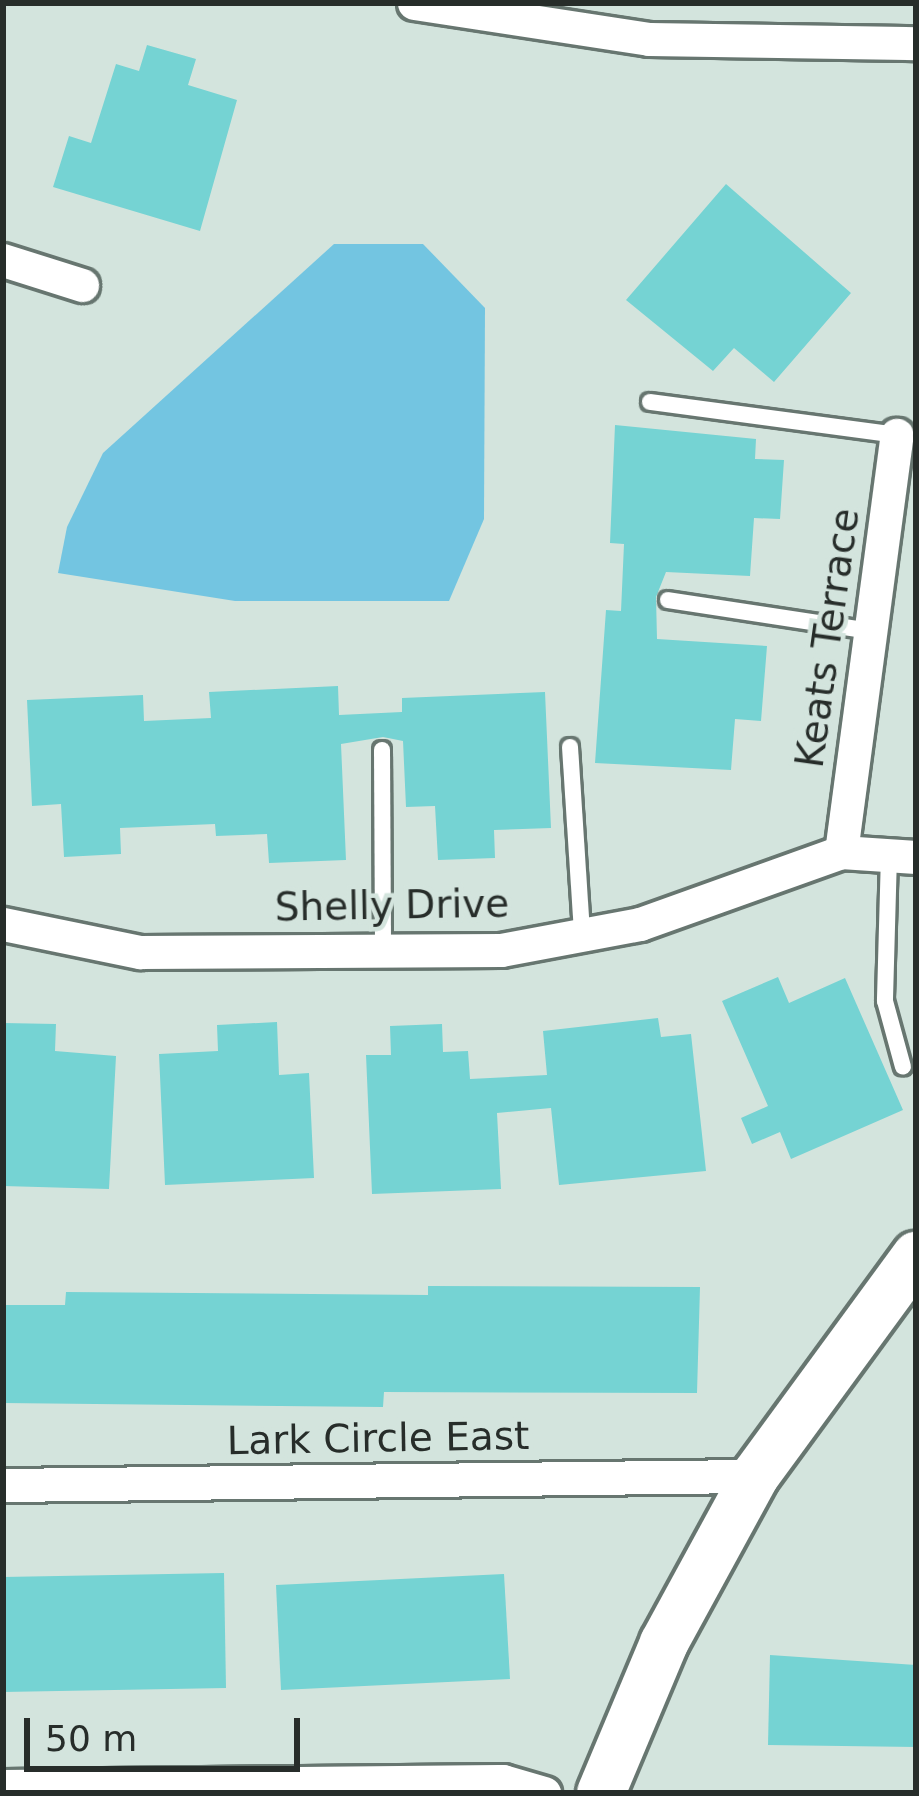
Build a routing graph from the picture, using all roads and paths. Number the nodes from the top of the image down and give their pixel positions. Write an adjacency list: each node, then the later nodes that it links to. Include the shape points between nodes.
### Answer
1 (414, 3): 2 (street, via 649,39)
2 (916, 43)
3 (3, 260): 4 (street)
4 (82, 285)
5 (650, 402): 6 (lane)
6 (897, 435): 8 (street, Keats Terrace)
7 (668, 600): 8 (lane)
8 (871, 631): 11 (street, Keats Terrace)
9 (570, 747): 14 (lane)
10 (382, 750): 15 (lane)
11 (842, 852): 12 (street, Shelly Drive); 14 (street, Shelly Drive, via 640,924)
12 (903, 856): 16 (lane, via 885,1001)
13 (3, 924): 15 (street, Shelly Drive, via 140,952)
14 (582, 935): 15 (street, Shelly Drive, via 501,950)
15 (383, 951)
16 (903, 1067)
17 (916, 1256): 18 (street)
18 (754, 1476): 19 (street, Lark Circle East); 22 (street, via 664,1643)
19 (3, 1485)
20 (3, 1786): 21 (street, via 503,1781)
21 (544, 1793)
22 (601, 1793)

